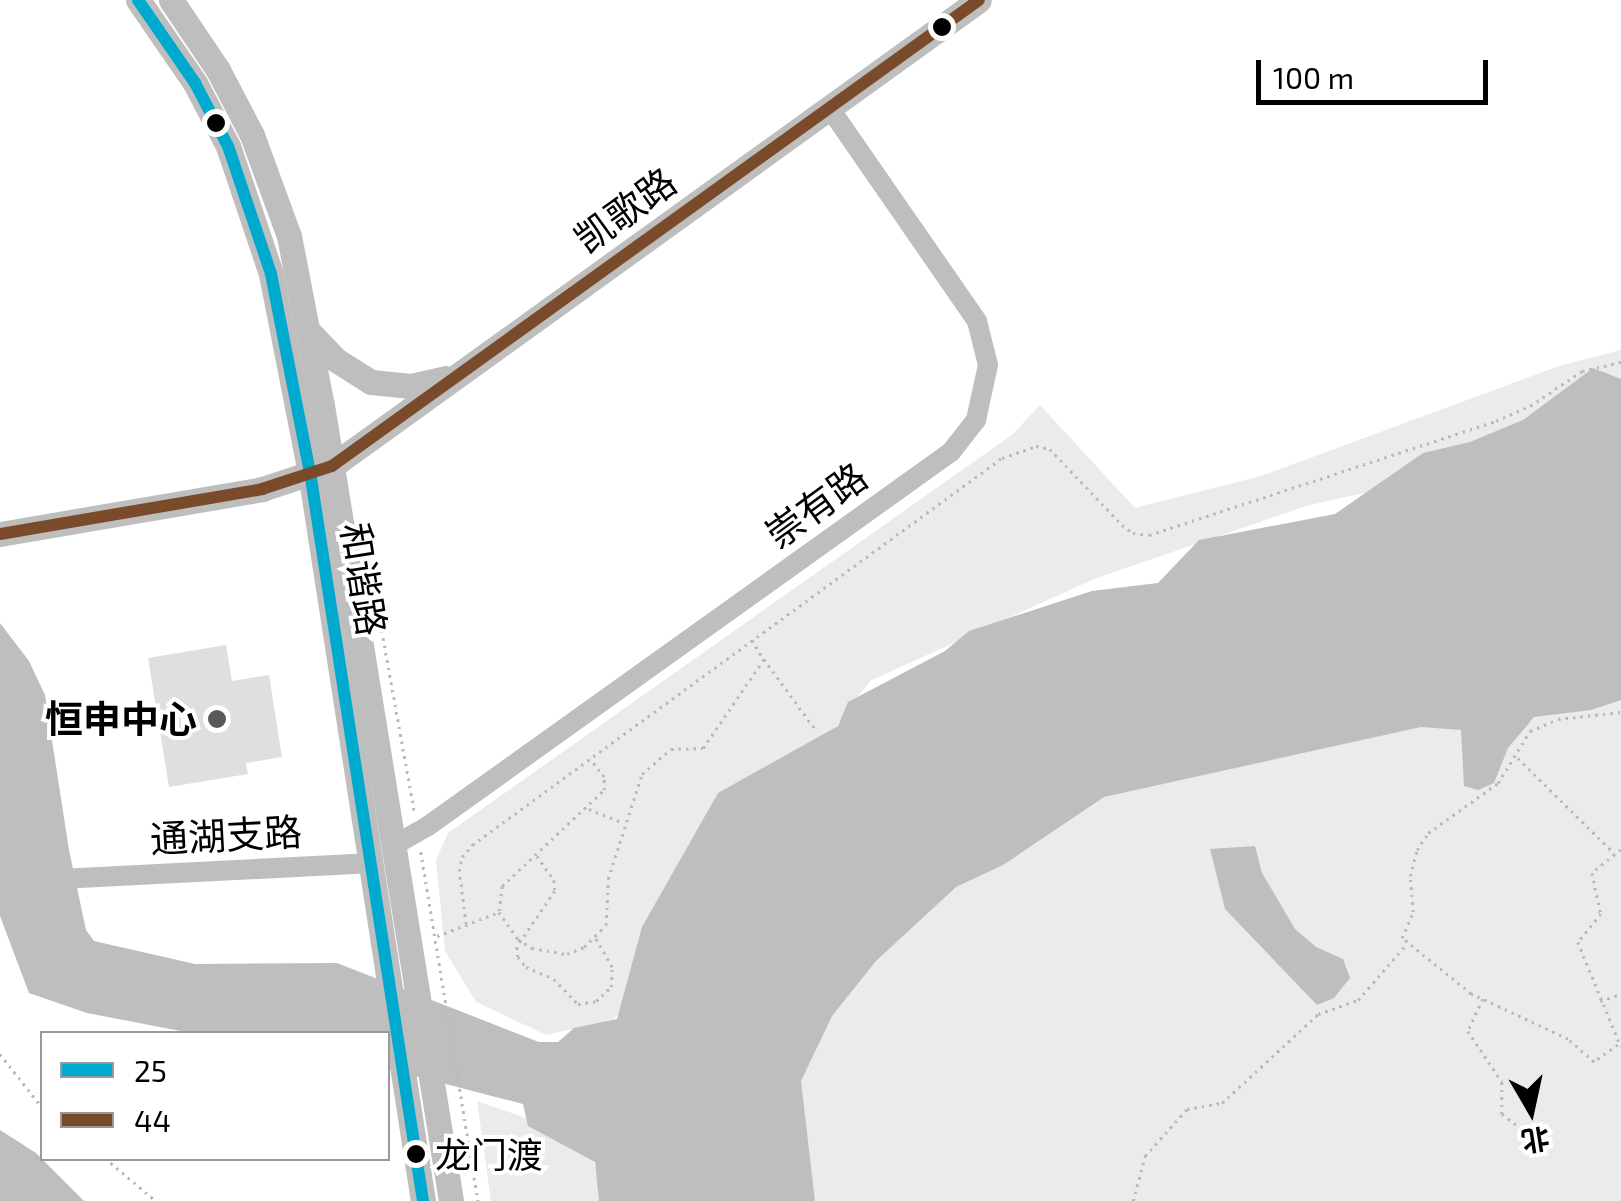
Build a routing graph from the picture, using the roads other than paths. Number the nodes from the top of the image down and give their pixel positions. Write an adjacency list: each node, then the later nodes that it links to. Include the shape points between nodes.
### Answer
1 (138, 0): 7 (main road, 和谐路, via 195,83 242,182)
2 (171, 0): 5 (main road, 和谐路, via 252,135 289,236)
3 (980, 0): 4 (main road, 凯歌路)
4 (830, 109): 6 (main road, 凯歌路); 10 (street, 崇有路, via 978,322 988,365 976,420 950,452)
5 (310, 333): 6 (main road, via 336,360 375,383 411,386); 7 (main road, 和谐路)
6 (468, 369): 7 (main road, 凯歌路)
7 (321, 469): 8 (main road, via 260,473); 9 (main road, 凯歌路, via 262,488); 10 (main road, 和谐路); 11 (main road, 和谐路)
8 (0, 517)
9 (0, 534)
10 (394, 846): 14 (main road, 和谐路)
11 (370, 869): 12 (street, 通湖支路); 13 (main road, 和谐路)
12 (0, 882)
13 (423, 1201)
14 (450, 1201)

